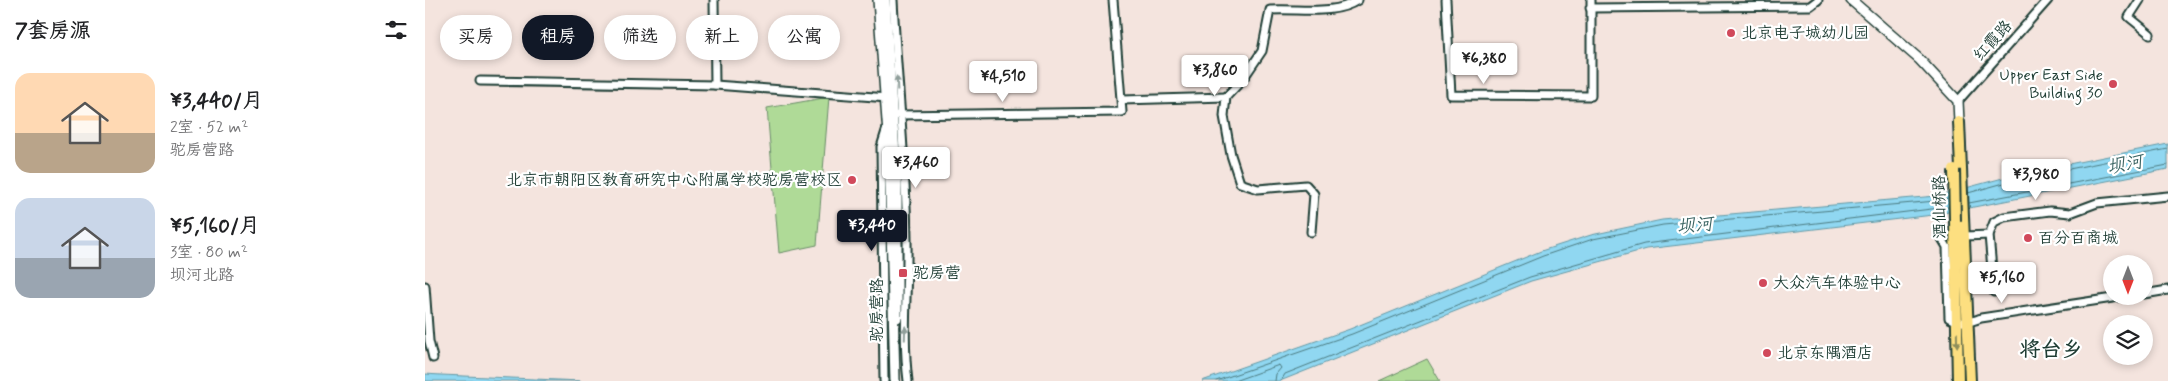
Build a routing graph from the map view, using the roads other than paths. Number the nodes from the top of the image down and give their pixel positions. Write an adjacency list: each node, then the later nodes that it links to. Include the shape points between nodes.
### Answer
1 (714, 0): 15 (street)
2 (878, 0): 17 (street, 驼房营路)
3 (885, 0): 17 (street, 驼房营路)
4 (893, 0): 20 (street, one-way to 4)
5 (1113, 0): 18 (street)
6 (1358, 0): 16 (street, via 1351,5 1320,10 1270,10 1262,52)
7 (1446, 0): 12 (street, via 1451,95 1591,96)
8 (1818, 0): 12 (street, via 1810,6)
9 (1851, 0): 19 (street, via 1919,59)
10 (2048, 0): 19 (street, 红霞路)
11 (2140, 0): 13 (street, via 2129,17)
12 (1590, 4)
13 (2150, 34)
14 (479, 81): 15 (street)
15 (715, 85): 17 (street)
16 (1226, 97): 18 (street); 25 (street, via 1223,116 1240,183 1258,189 1306,185 1314,194)
17 (887, 98): 20 (street, 驼房营路); 22 (street, 驼房营路)
18 (1122, 100): 20 (street, via 1122,112)
19 (1958, 101): 21 (street, 酒仙桥路)
20 (897, 115): 39 (street, 驼房营路); 40 (street, one-way to 20, via 904,353 907,239)
21 (1959, 122): 24 (main road, 酒仙桥路, bridge)
22 (887, 126): 37 (street, via 881,147); 38 (street, 驼房营路)
23 (2168, 196): 26 (street, via 2097,203 2070,213 2050,211 2004,217 1994,222)
24 (1959, 221): 27 (main road, 酒仙桥路); 34 (main road, 酒仙桥路)
25 (1311, 232)
26 (1989, 235): 27 (street); 31 (street)
27 (1965, 236): 35 (main road, 酒仙桥路)
28 (1941, 238): 34 (street, via 1947,247 1949,318)
29 (425, 286): 36 (street)
30 (2168, 290): 32 (street)
31 (1994, 292)
32 (2153, 292)
33 (2103, 299): 35 (street, via 1981,318)
34 (1957, 322): 35 (street); 41 (main road, 酒仙桥路, one-way to 41)
35 (1968, 323): 42 (main road, 酒仙桥路)
36 (433, 358)
37 (885, 381)
38 (895, 381)
39 (899, 381)
40 (908, 381)
41 (1957, 381)
42 (1970, 381)

